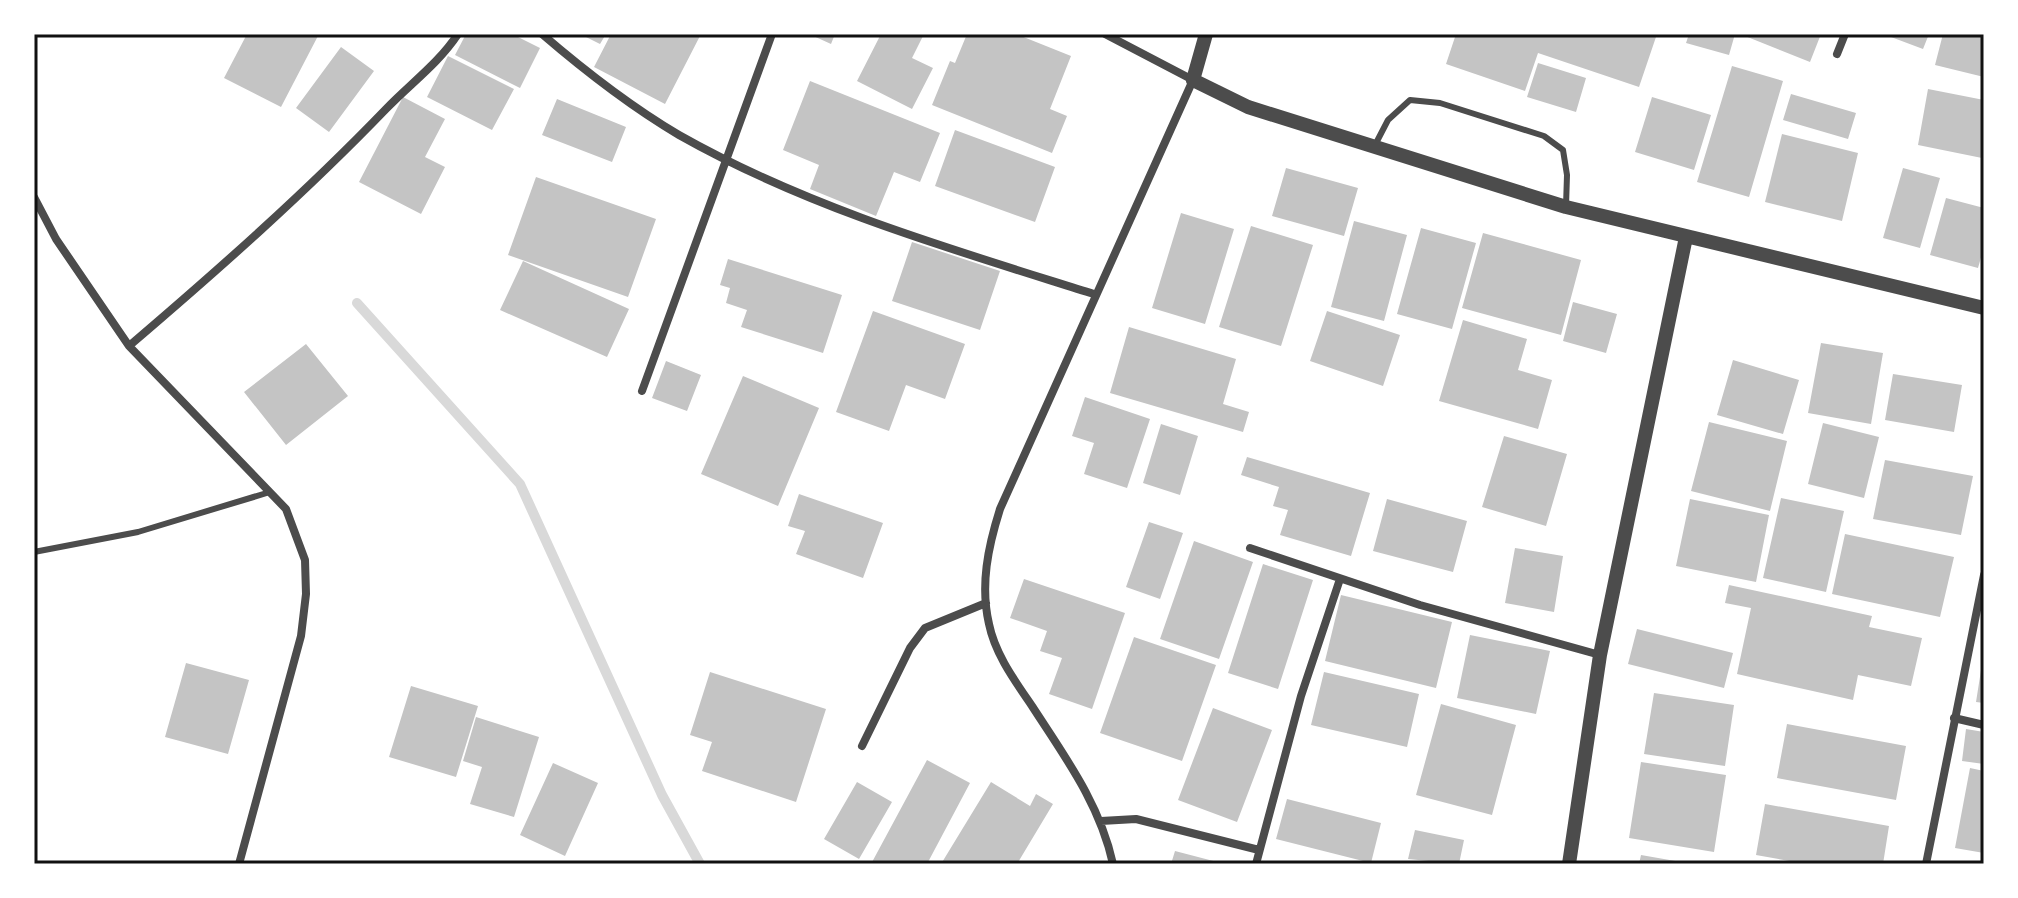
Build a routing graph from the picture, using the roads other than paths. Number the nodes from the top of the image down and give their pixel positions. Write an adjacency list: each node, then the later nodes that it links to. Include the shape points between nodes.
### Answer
1 (458, 34): 16 (street, via 441,60 310,188)
2 (542, 34): 10 (street, via 596,80)
3 (772, 34): 10 (street)
4 (1105, 34): 8 (street)
5 (1206, 34): 8 (street)
6 (1845, 34): 7 (street)
7 (1837, 54)
8 (1193, 80): 9 (street, via 1248,107); 14 (street)
9 (1374, 147): 12 (street); 12 (lane, via 1399,105 1410,100 1455,108 1544,136 1563,150)
10 (725, 160): 14 (street, via 893,229); 17 (street)
11 (34, 197): 16 (street, via 56,239)
12 (1566, 207): 13 (street)
13 (1686, 237): 15 (street); 24 (street)
14 (1094, 294): 23 (street, via 1000,509 988,554)
15 (1984, 308)
16 (129, 346): 18 (street)
17 (642, 391)
18 (270, 492): 20 (lane, via 138,532); 30 (street, via 286,509 298,538 306,594 301,636)
19 (1250, 548): 22 (street)
20 (34, 552)
21 (1984, 575): 25 (street)
22 (1340, 579): 24 (street); 29 (street)
23 (986, 603): 27 (street, via 925,628); 28 (street, via 1006,668 1091,797)
24 (1600, 655): 33 (street)
25 (1954, 718): 26 (street); 34 (street)
26 (1984, 725)
27 (862, 746)
28 (1101, 821): 29 (street, via 1136,819); 31 (street)
29 (1259, 850): 32 (street)
30 (239, 864)
31 (1113, 864)
32 (1256, 864)
33 (1569, 864)
34 (1926, 864)

